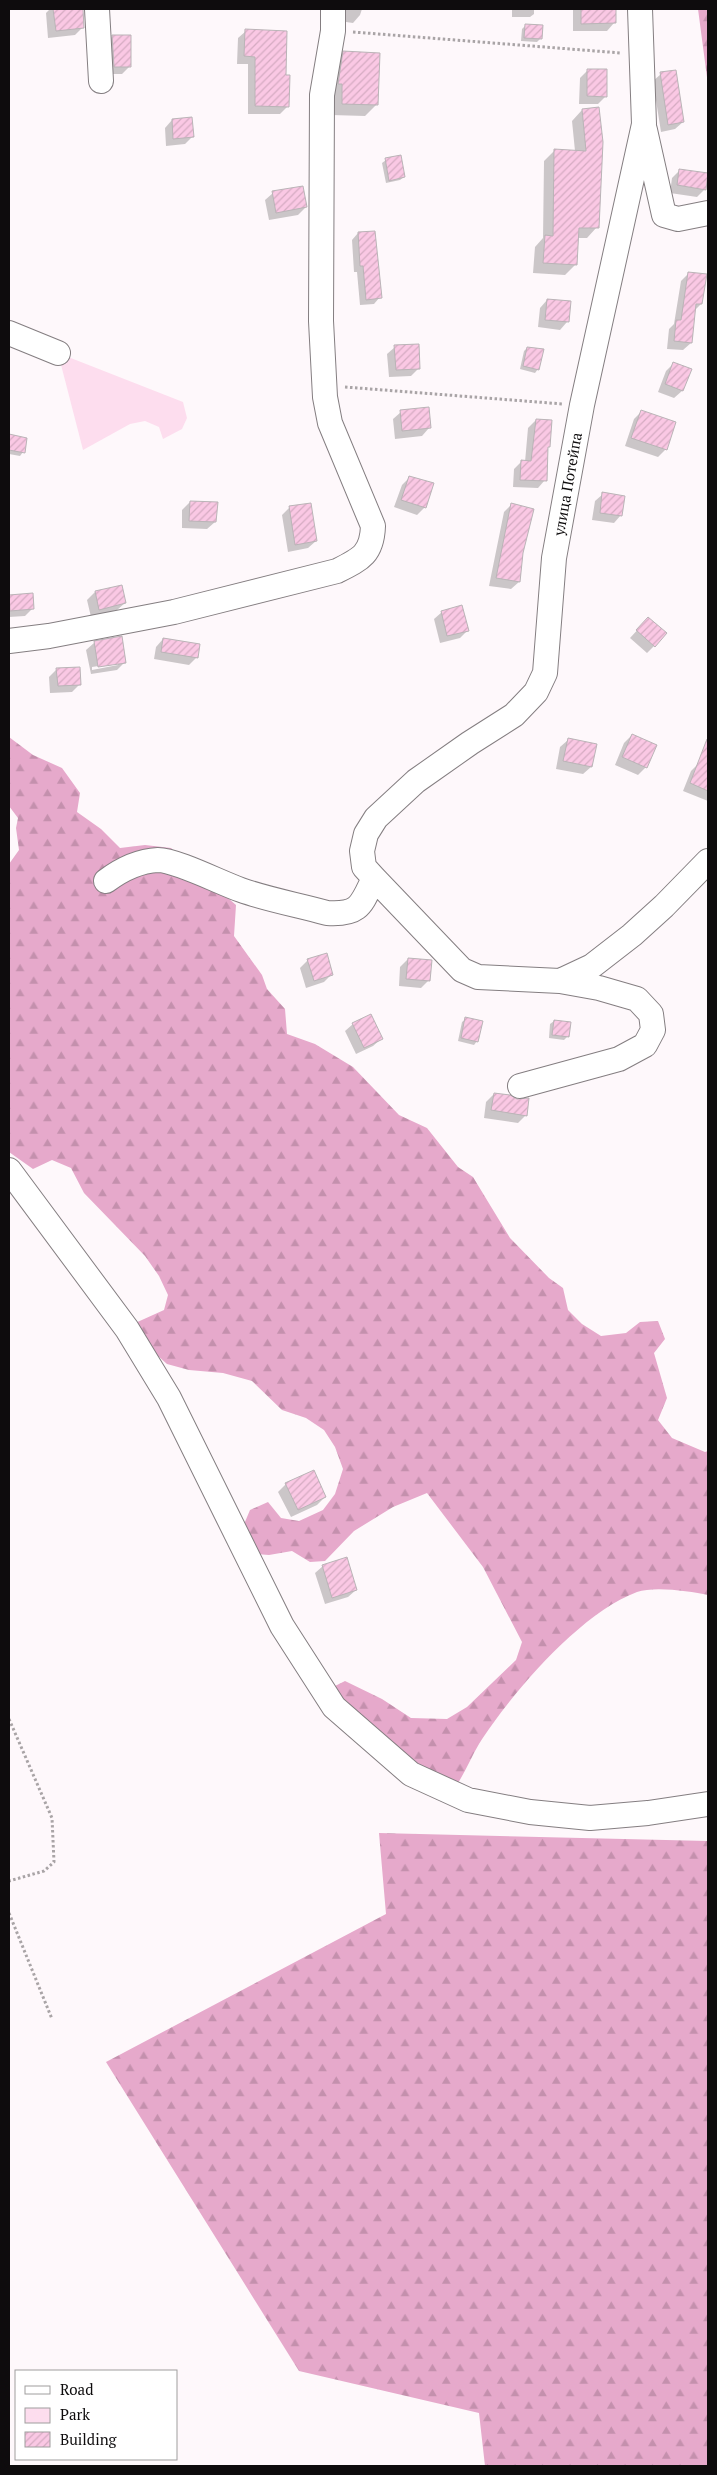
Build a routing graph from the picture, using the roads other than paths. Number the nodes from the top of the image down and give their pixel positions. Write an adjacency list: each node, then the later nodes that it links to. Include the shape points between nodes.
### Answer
1 (97, 9): 4 (street)
2 (640, 9): 5 (street, улица Потейпа)
3 (333, 20): 9 (street, via 322,95 321,321 325,386 330,423 373,526 372,540 366,553 337,571 174,612)
4 (101, 81)
5 (644, 124): 6 (street, via 664,215 678,219); 11 (street, улица Потейпа, via 582,406 554,558 545,673 536,692 514,715 416,781 376,818 366,834 362,851 364,867)
6 (708, 213)
7 (9, 333): 8 (street)
8 (58, 353)
9 (9, 641)
10 (708, 860): 13 (street, via 632,935 592,966)
11 (374, 878): 12 (street, via 362,903 354,911 340,913 244,891 179,864 160,860 119,870); 13 (street, улица Потейпа, via 462,970 478,977)
12 (106, 881)
13 (560, 981): 14 (street, улица Потейпа, via 637,999 651,1014 653,1030 645,1045 619,1059)
14 (520, 1086)
15 (9, 1170): 16 (street, via 127,1329 169,1398 282,1626 334,1707 411,1774 468,1800 530,1812 590,1818)
16 (708, 1804)

